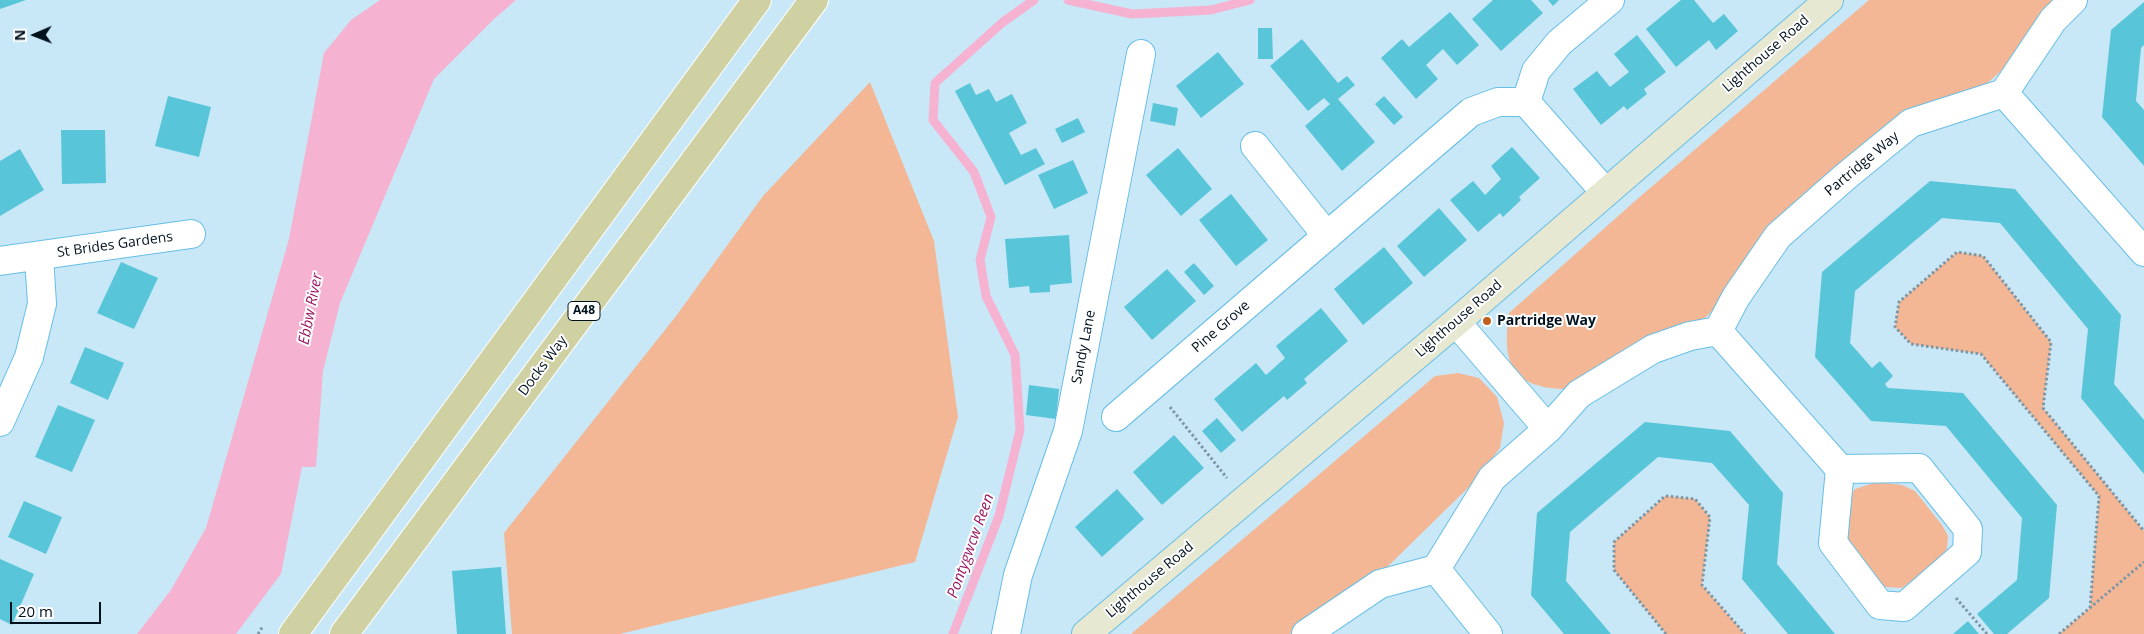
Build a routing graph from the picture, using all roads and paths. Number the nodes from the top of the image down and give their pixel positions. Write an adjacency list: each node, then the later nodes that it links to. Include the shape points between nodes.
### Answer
1 (757, 0): 29 (main road)
2 (814, 0): 30 (main road, Docks Way / A48)
3 (1610, 0): 8 (street, via 1559,43 1536,71)
4 (1829, 0): 10 (main road, Lighthouse Road)
5 (2073, 0): 7 (street, via 2053,20)
6 (1141, 54): 31 (street, Sandy Lane, via 1068,431 1018,575)
7 (2004, 93): 13 (street); 17 (street, Partridge Way, via 1911,124 1845,177 1778,236 1736,297)
8 (1526, 102): 10 (street); 12 (street, Pine Grove, via 1498,102 1471,112)
9 (1255, 146): 12 (street)
10 (1605, 192): 16 (main road, Lighthouse Road)
11 (191, 234): 14 (street, St Brides Gardens)
12 (1327, 236): 18 (street, Pine Grove)
13 (2144, 252)
14 (39, 256): 15 (street, St Brides Gardens); 20 (street, St Brides Gardens, via 42,304 29,357)
15 (0, 261)
16 (1456, 322): 21 (street); 23 (main road, Lighthouse Road)
17 (1718, 331): 21 (street, via 1690,336 1653,349 1580,394); 22 (street)
18 (1152, 386): 19 (street, Pine Grove); 23 (path)
19 (1116, 417)
20 (0, 422)
21 (1548, 429): 26 (street, via 1492,478)
22 (1840, 469): 27 (street, via 1919,468 1968,529 1967,552); 27 (street, via 1833,543 1880,605 1904,608)
23 (1245, 500): 32 (main road, Lighthouse Road)
24 (2144, 532): 28 (path, via 2043,408 2051,342 1983,256 1957,252 1899,302 1894,326 1911,344 1982,354 2099,496)
25 (2144, 562): 28 (path)
26 (1436, 569): 33 (street, via 1380,584); 34 (street)
27 (1938, 577): 37 (path)
28 (2090, 608): 38 (path)
29 (293, 634)
30 (344, 634)
31 (1006, 634)
32 (1086, 634)
33 (1306, 634)
34 (1488, 634)
35 (1666, 634): 36 (path, via 1614,570 1614,542 1665,496 1695,499 1710,517 1702,585)
36 (1745, 634)
37 (1987, 634)
38 (2059, 634)

